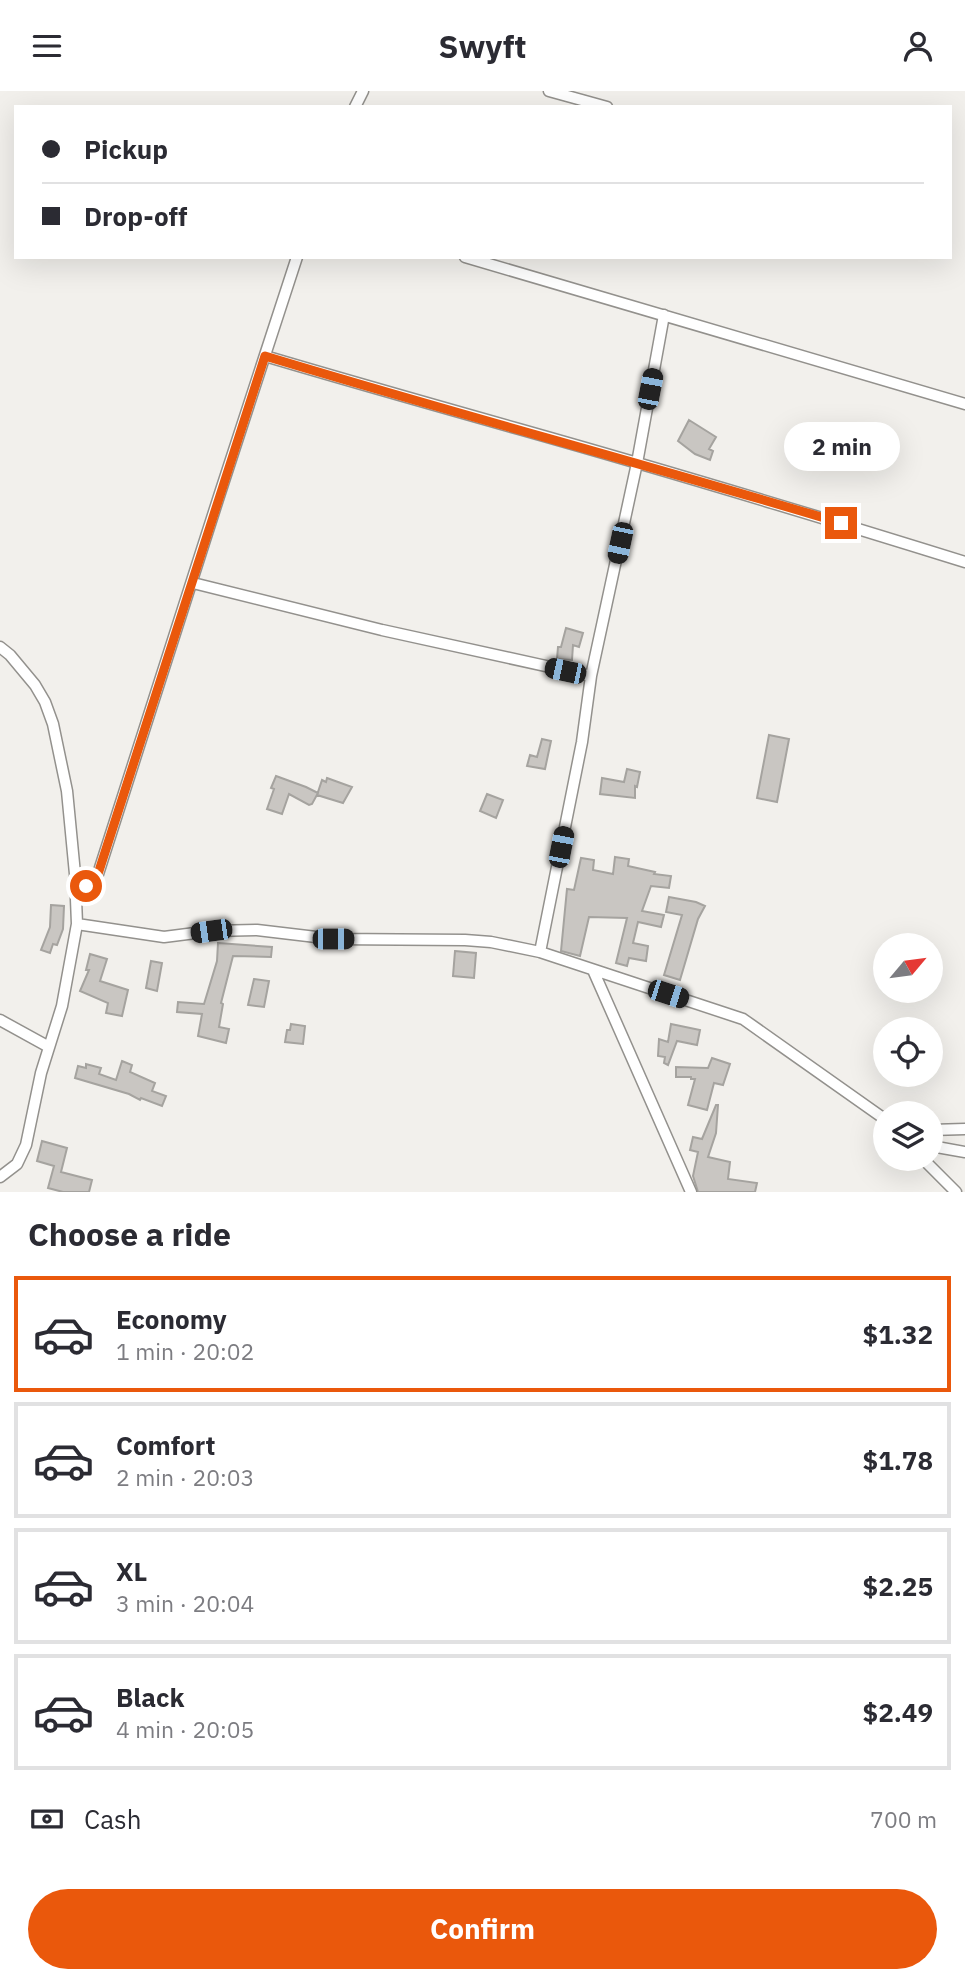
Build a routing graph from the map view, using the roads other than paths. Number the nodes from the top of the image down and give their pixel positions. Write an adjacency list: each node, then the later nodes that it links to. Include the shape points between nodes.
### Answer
1 (549, 91): 2 (street)
2 (600, 105)
3 (296, 259): 6 (street)
4 (472, 259): 5 (street)
5 (664, 315): 7 (street); 8 (street)
6 (265, 356): 8 (street); 10 (street)
7 (965, 404)
8 (637, 463): 9 (street); 12 (street)
9 (965, 562)
10 (192, 583): 12 (street); 13 (street, via 98,874)
11 (0, 647): 13 (street, via 35,685 53,724 67,791)
12 (591, 676): 15 (street)
13 (76, 891): 14 (street)
14 (77, 924): 15 (street, via 164,937 257,930 333,939 465,940); 18 (street)
15 (540, 952): 16 (street)
16 (593, 970): 19 (street, via 743,1019); 26 (street)
17 (0, 1020): 18 (street)
18 (50, 1047): 25 (street, via 26,1145 17,1164)
19 (873, 1111)
20 (965, 1129): 21 (street)
21 (943, 1130)
22 (943, 1148): 23 (street)
23 (965, 1152)
24 (935, 1171): 27 (street)
25 (0, 1177)
26 (691, 1192)
27 (956, 1192)

